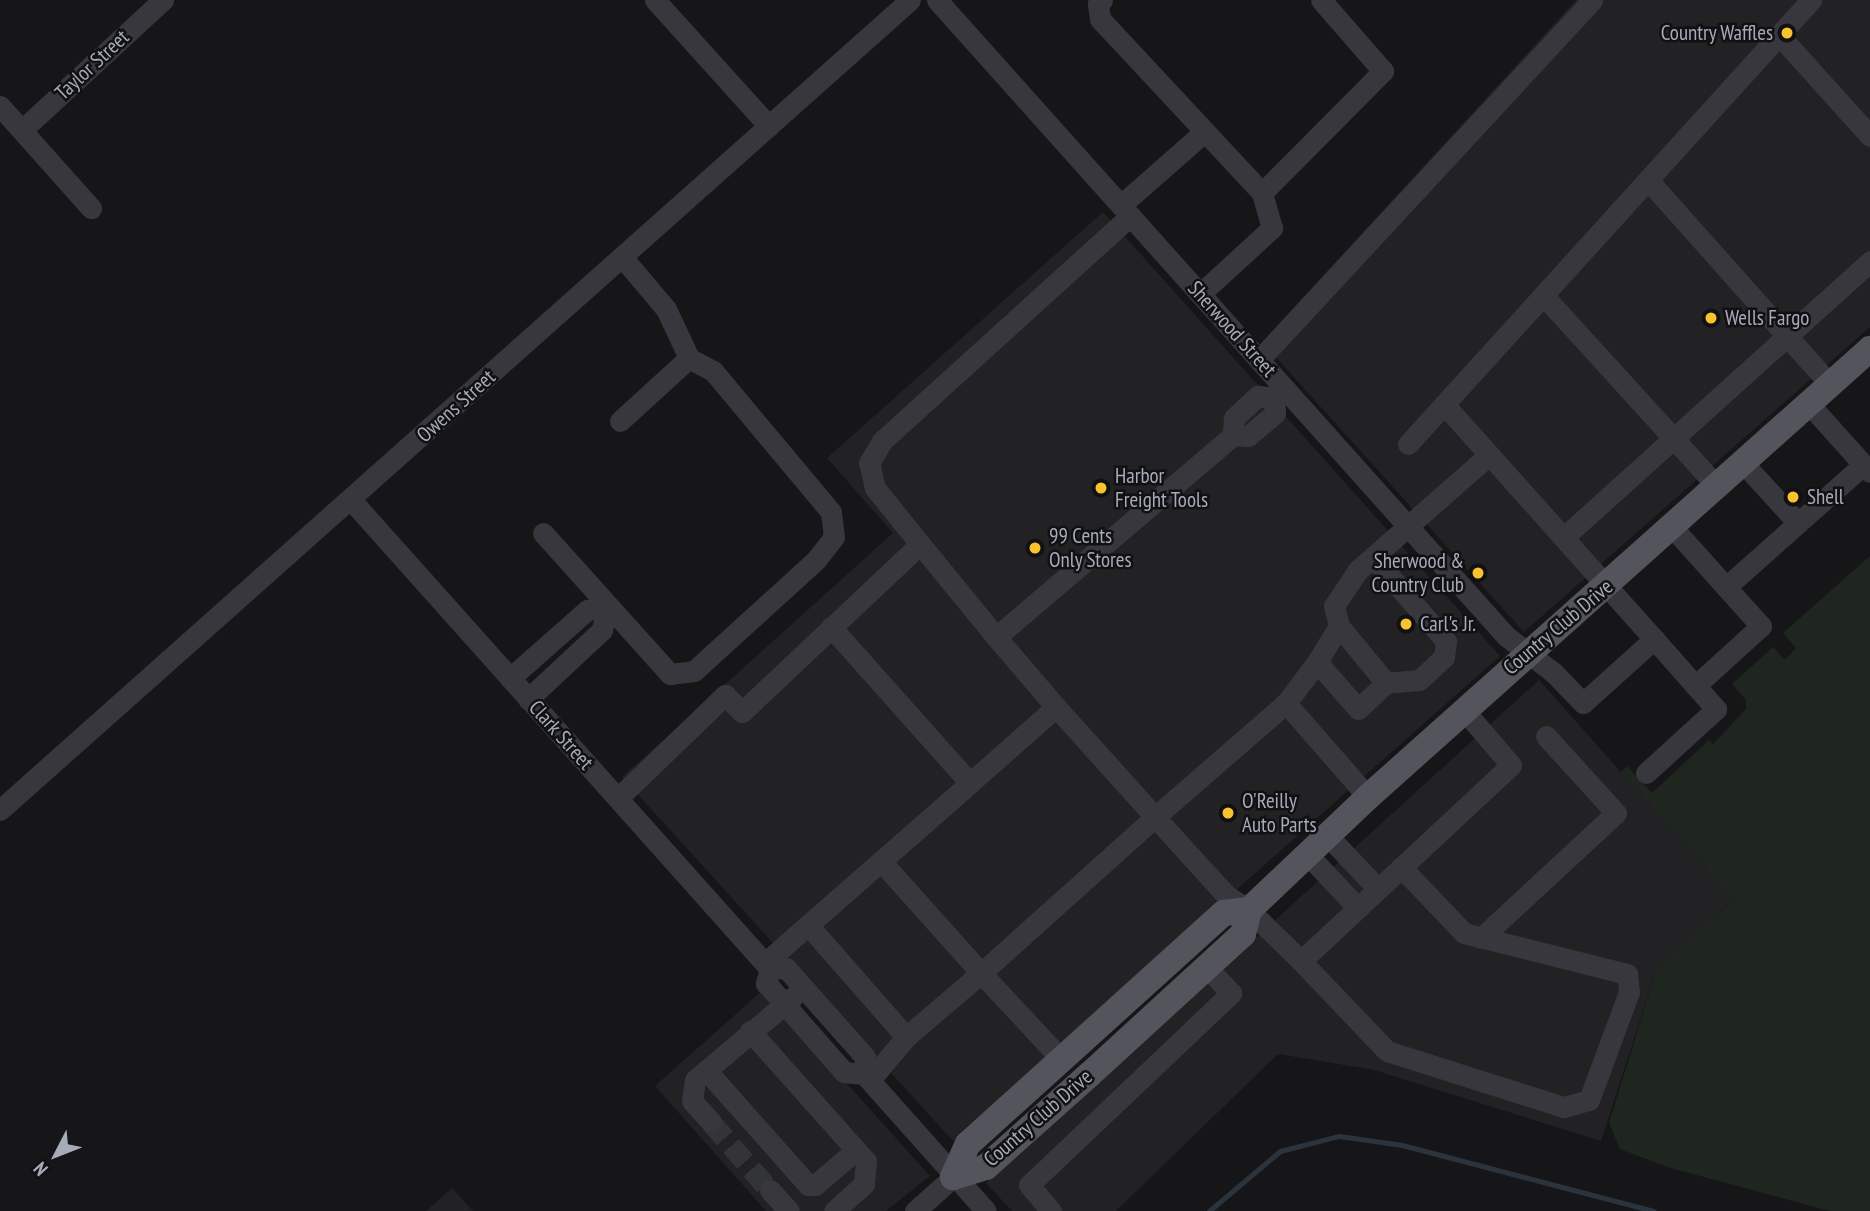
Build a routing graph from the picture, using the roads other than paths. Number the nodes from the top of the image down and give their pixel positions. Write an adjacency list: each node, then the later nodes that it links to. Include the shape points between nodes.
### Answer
1 (163, 0): 12 (street, Taylor Street)
2 (655, 0): 11 (street)
3 (911, 0): 11 (street, Owens Street)
4 (937, 0): 18 (street, Sherwood Street)
5 (1101, 0): 13 (street, via 1101,19)
6 (1321, 0): 16 (street, via 1383,71)
7 (1592, 0): 26 (street)
8 (1811, 0): 9 (street)
9 (1779, 35): 14 (street); 15 (street)
10 (0, 106): 12 (street)
11 (769, 126): 19 (street, Owens Street)
12 (22, 130): 17 (street)
13 (1204, 132): 16 (street); 18 (street)
14 (1870, 136)
15 (1648, 180): 22 (street); 23 (street)
16 (1262, 194): 21 (street, via 1272,228)
17 (91, 208)
18 (1125, 210): 21 (street, Sherwood Street); 44 (street, via 882,441 869,463 875,488)
19 (622, 257): 25 (street, via 666,309); 38 (street, Owens Street)
20 (1870, 261): 23 (street)
21 (1200, 294): 26 (street, Sherwood Street)
22 (1543, 295): 29 (street); 32 (street)
23 (1787, 335): 27 (street); 32 (street)
24 (1870, 349): 27 (main road, Country Club Drive)
25 (689, 358): 31 (street); 48 (street, via 713,370 831,512 834,537 816,560 694,671 670,674)
26 (1259, 360): 28 (street, Sherwood Street)
27 (1830, 384): 30 (main road, Country Club Drive)
28 (1279, 393): 40 (street, Sherwood Street); 51 (street, via 1275,413 1248,436 1233,435)
29 (1444, 404): 33 (street); 34 (street)
30 (1809, 404): 35 (main road, Country Club Drive); 36 (street)
31 (620, 421)
32 (1674, 438): 37 (street); 43 (street)
33 (1408, 444)
34 (1489, 454): 40 (street); 43 (street)
35 (1744, 464): 37 (main road, Country Club Drive); 39 (street)
36 (1867, 468): 39 (street)
37 (1718, 487): 41 (main road, Country Club Drive)
38 (352, 500): 55 (street, Clark Street); 67 (street, Owens Street)
39 (1798, 523): 47 (street)
40 (1408, 527): 45 (street); 53 (street, Sherwood Street, via 1506,636)
41 (1674, 528): 46 (main road, Country Club Drive); 47 (street)
42 (543, 533): 48 (street)
43 (1564, 537): 46 (street)
44 (920, 544): 50 (street); 51 (street)
45 (1373, 557): 49 (street, via 1358,570 1334,606); 56 (street, via 1446,641 1444,657 1419,680)
46 (1608, 586): 52 (street); 53 (main road, Country Club Drive)
47 (1726, 587): 57 (street, via 1761,626)
48 (607, 606): 55 (street, via 587,610); 58 (street, via 602,630)
49 (1339, 626): 54 (street); 56 (street)
50 (831, 627): 64 (street); 66 (street, via 742,712 725,695)
51 (996, 636): 60 (street)
52 (1654, 639): 53 (street, Sherwood Street, via 1583,703); 57 (street)
53 (1530, 655): 61 (main road, Country Club Drive)
54 (1317, 662): 56 (street, via 1358,709); 59 (street)
55 (510, 678): 58 (street, Clark Street)
56 (1386, 683)
57 (1695, 685): 63 (street, via 1716,709)
58 (528, 699): 66 (street, Clark Street)
59 (1286, 704): 65 (street); 68 (street)
60 (1056, 706): 64 (street); 68 (street)
61 (1463, 709): 65 (main road, Country Club Drive); 72 (street, via 1511,765)
62 (1546, 736): 77 (street, via 1616,813)
63 (1646, 773)
64 (970, 783): 71 (street)
65 (1368, 797): 69 (main road, Country Club Drive)
66 (618, 798): 79 (street, Clark Street)
67 (0, 810)
68 (1155, 817): 75 (street, via 1226,895); 81 (street)
69 (1327, 835): 70 (main road, Country Club Drive); 73 (street)
70 (1307, 854): 74 (street); 75 (main road, Country Club Drive)
71 (881, 861): 76 (street); 81 (street)
72 (1401, 867): 73 (street); 77 (street, via 1464,933)
73 (1378, 889): 74 (street)
74 (1358, 908): 78 (street)
75 (1249, 910): 78 (street); 80 (main road, Country Club Drive, via 1243,934); 87 (main road, Country Club Drive, via 1224,913)
76 (808, 925): 79 (street); 84 (street)
77 (1481, 938): 78 (street, via 1627,974 1629,992 1589,1100 1564,1107 1387,1051)
78 (1301, 961)
79 (768, 966): 82 (street, Clark Street, via 766,983); 86 (street, Clark Street, via 786,968)
80 (1207, 967): 85 (main road, Country Club Drive); 88 (street, via 1231,993)
81 (981, 973): 84 (street); 87 (street)
82 (783, 1002): 83 (street); 86 (street, via 793,997 838,1044); 90 (street, Clark Street, via 844,1072)
83 (750, 1031): 89 (street); 92 (street)
84 (906, 1037): 90 (street)
85 (1129, 1038): 88 (street); 93 (main road, Country Club Drive, via 986,1167)
86 (855, 1045): 90 (street, Clark Street, via 865,1057)
87 (1062, 1060): 93 (main road, Country Club Drive, via 968,1144)
88 (1153, 1065): 99 (street, via 1030,1185)
89 (706, 1070): 91 (street, via 691,1088 692,1101); 92 (street, via 808,1185 815,1185)
90 (867, 1077): 93 (street, Clark Street)
91 (711, 1122)
92 (856, 1150): 96 (street, via 868,1172 864,1184)
93 (953, 1177): 97 (street); 98 (street, Clark Street)
94 (770, 1190): 95 (street)
95 (789, 1211)
96 (834, 1211)
97 (915, 1211)
98 (986, 1211)
99 (1051, 1211)

